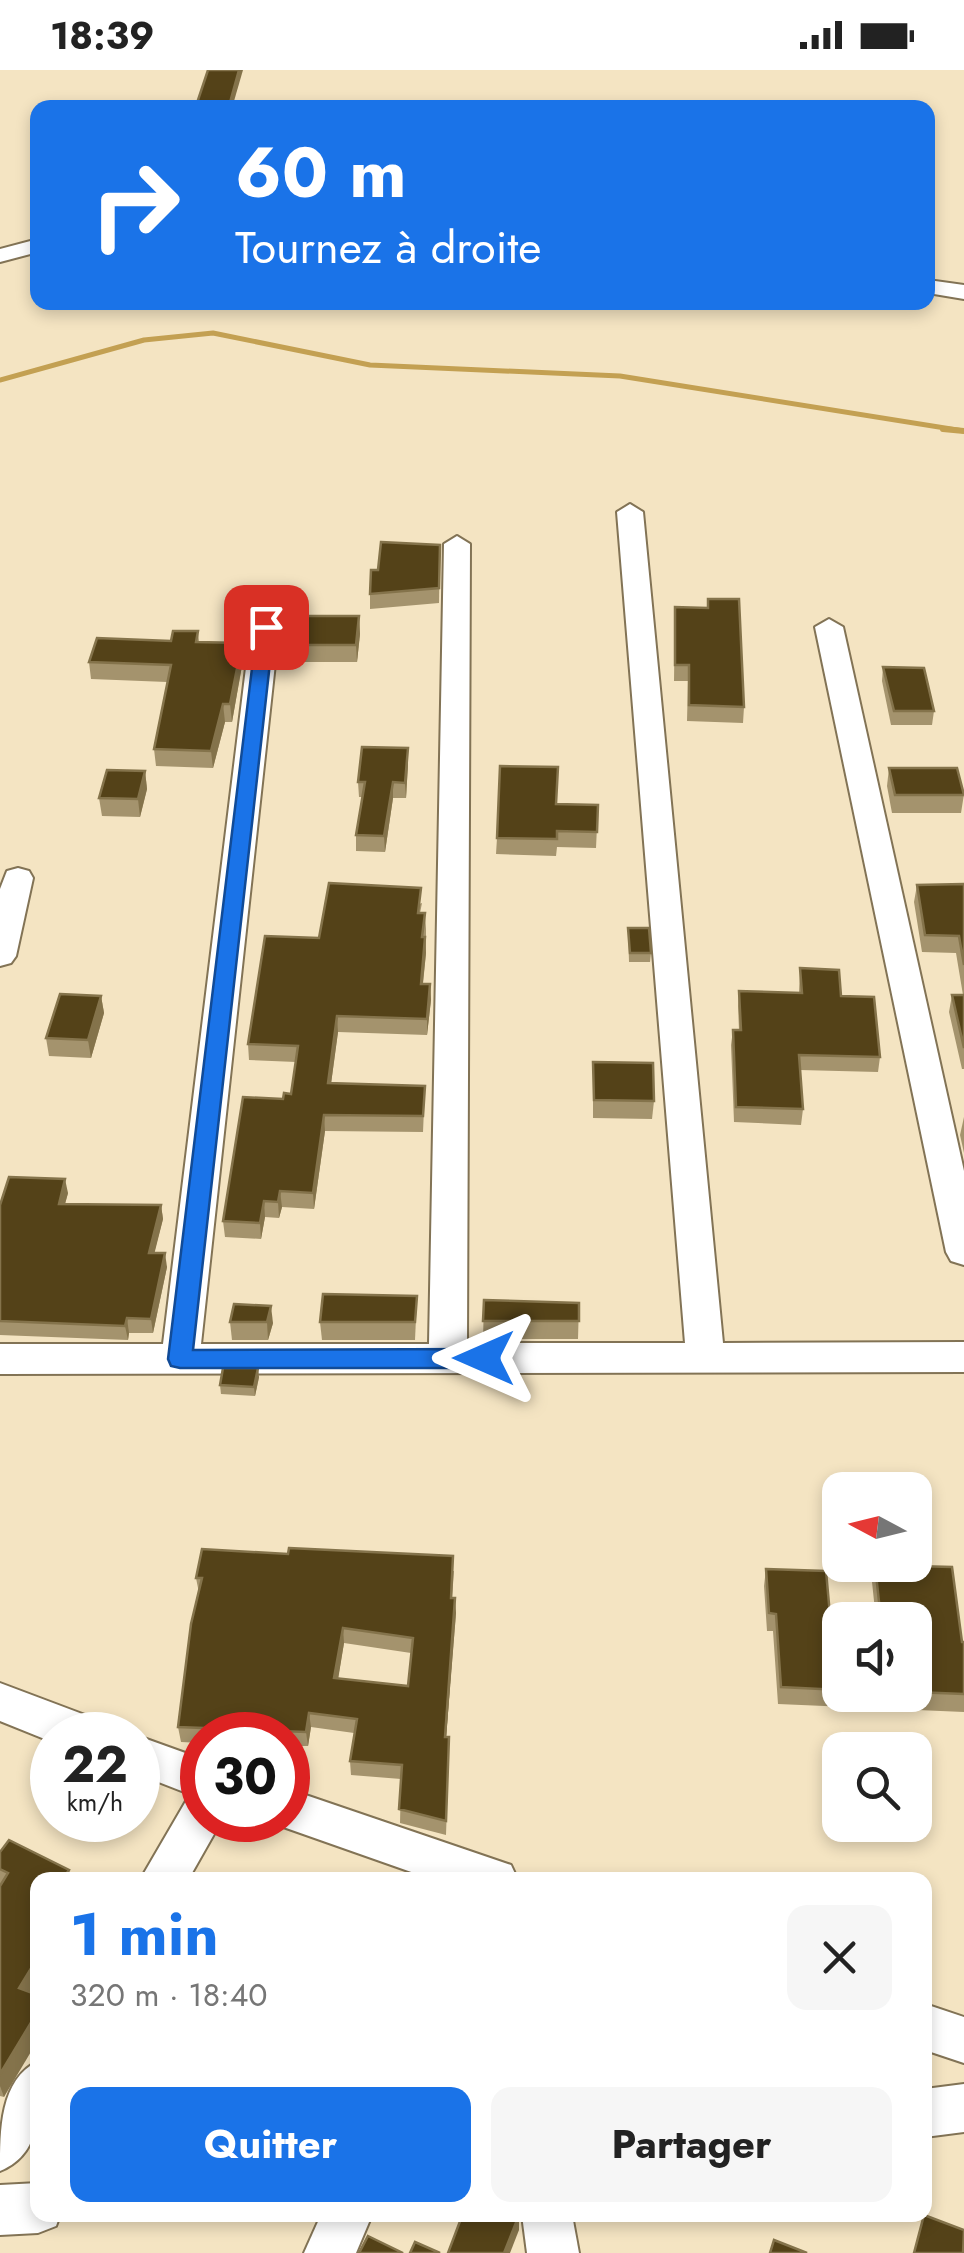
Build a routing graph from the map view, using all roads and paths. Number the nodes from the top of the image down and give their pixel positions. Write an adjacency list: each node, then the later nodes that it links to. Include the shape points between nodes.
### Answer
1 (30, 247): 2 (street)
2 (0, 256)
3 (935, 288): 4 (street)
4 (964, 292)
5 (630, 512): 14 (street)
6 (457, 544): 13 (street)
7 (266, 627): 15 (street)
8 (829, 627): 11 (street)
9 (18, 878): 10 (street)
10 (0, 956)
11 (964, 1252)
12 (964, 1357): 14 (street)
13 (448, 1358): 14 (street); 15 (street)
14 (706, 1358)
15 (180, 1359): 16 (street)
16 (0, 1360)
17 (0, 1702): 18 (street)
18 (30, 1714)
19 (310, 1817): 22 (street)
20 (186, 1842): 21 (street)
21 (168, 1872)
22 (472, 1872)
23 (932, 2029): 24 (street)
24 (964, 2040)
25 (30, 2097): 28 (street)
26 (964, 2108): 27 (street)
27 (932, 2112)
28 (0, 2146)
29 (30, 2208): 30 (street)
30 (0, 2210)
31 (344, 2222): 33 (street)
32 (548, 2222): 34 (street)
33 (330, 2253)
34 (553, 2253)

